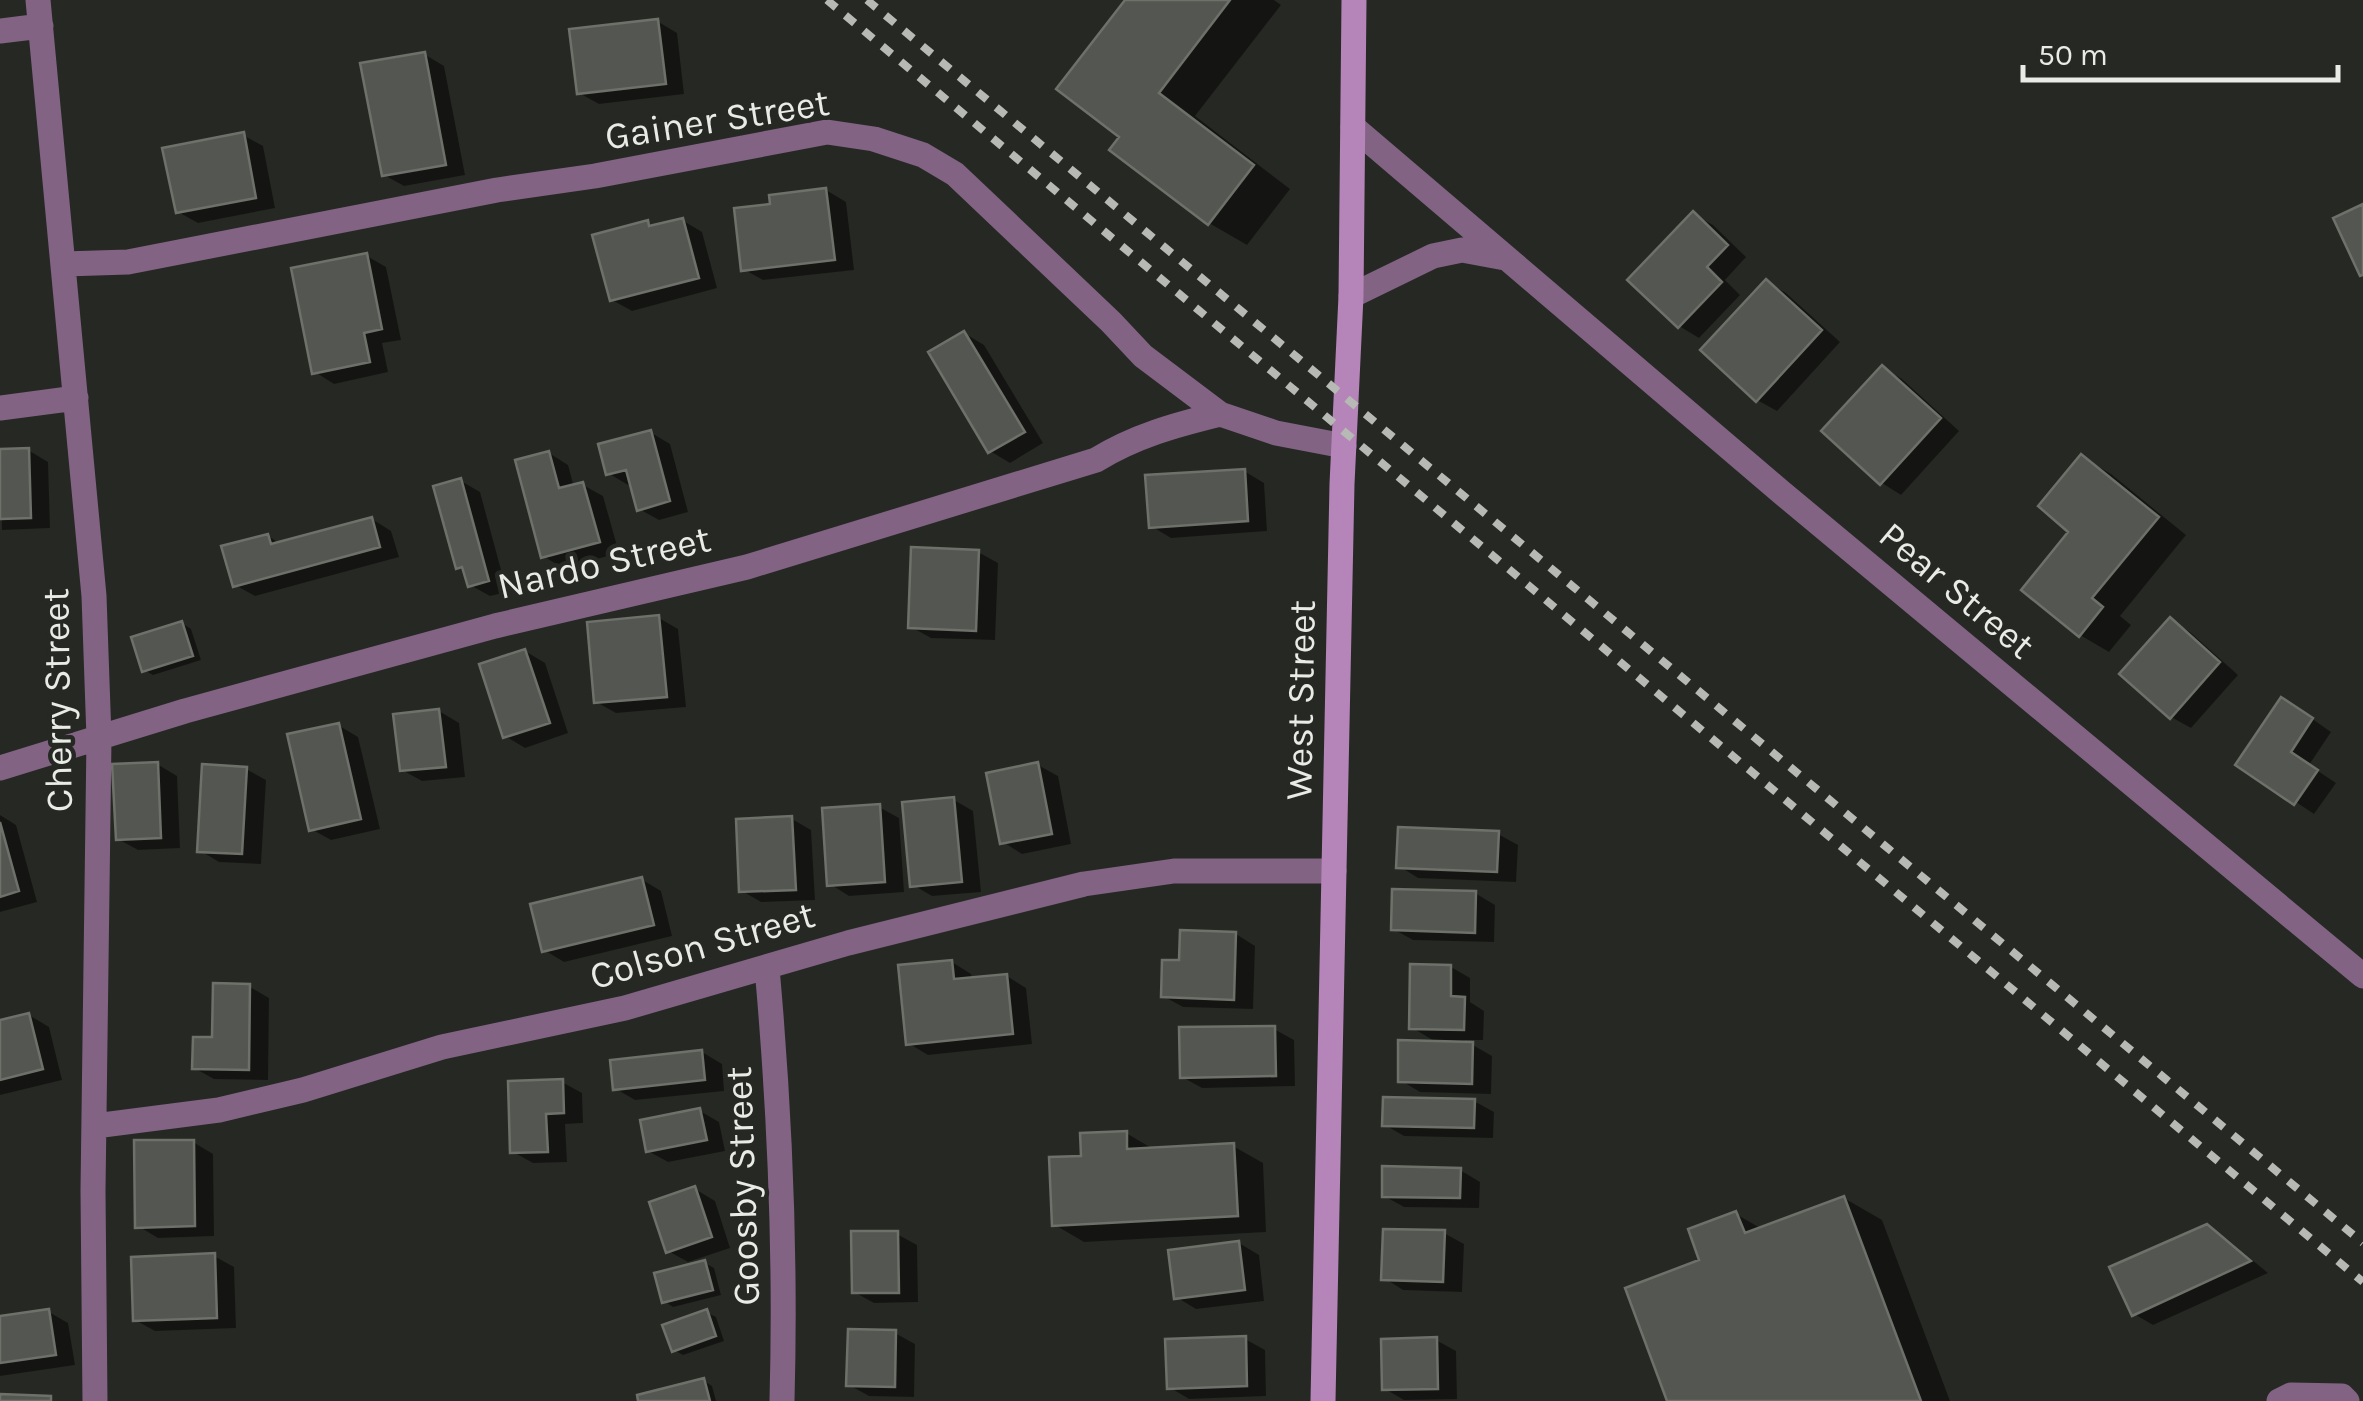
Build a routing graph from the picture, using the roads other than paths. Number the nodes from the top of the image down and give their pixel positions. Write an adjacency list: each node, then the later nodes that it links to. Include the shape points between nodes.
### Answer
1 (38, 0): 3 (street, Cherry Street)
2 (1354, 0): 5 (street, West Street)
3 (41, 26): 4 (street); 7 (street, Cherry Street)
4 (0, 31)
5 (1353, 127): 6 (street, Pear Street); 8 (street, West Street)
6 (1507, 258): 8 (street, via 1462,250 1433,256); 17 (street, Pear Street)
7 (64, 264): 9 (street, Cherry Street); 11 (street, Gainer Street, via 128,262 827,132 907,150 955,174 1142,356)
8 (1351, 296): 12 (street, West Street)
9 (76, 398): 10 (street); 13 (street, Cherry Street)
10 (0, 408)
11 (1220, 414): 12 (street, Gainer Street); 13 (street, Nardo Street, via 1159,429 1096,460 747,567 496,626)
12 (1344, 446): 15 (street, West Street)
13 (99, 738): 14 (street, Nardo Street); 18 (street, Cherry Street)
14 (0, 768)
15 (1334, 871): 16 (street, Colson Street, via 1174,871 1084,884); 21 (street, West Street)
16 (768, 968): 18 (street, Colson Street, via 626,1008 442,1047 219,1110); 20 (street, Goosby Street, via 781,1123)
17 (2363, 976)
18 (95, 1126): 19 (street, Cherry Street)
19 (95, 1401)
20 (782, 1401)
21 (1323, 1401)
22 (2279, 1401): 23 (street, via 2291,1395)
23 (2347, 1401)

